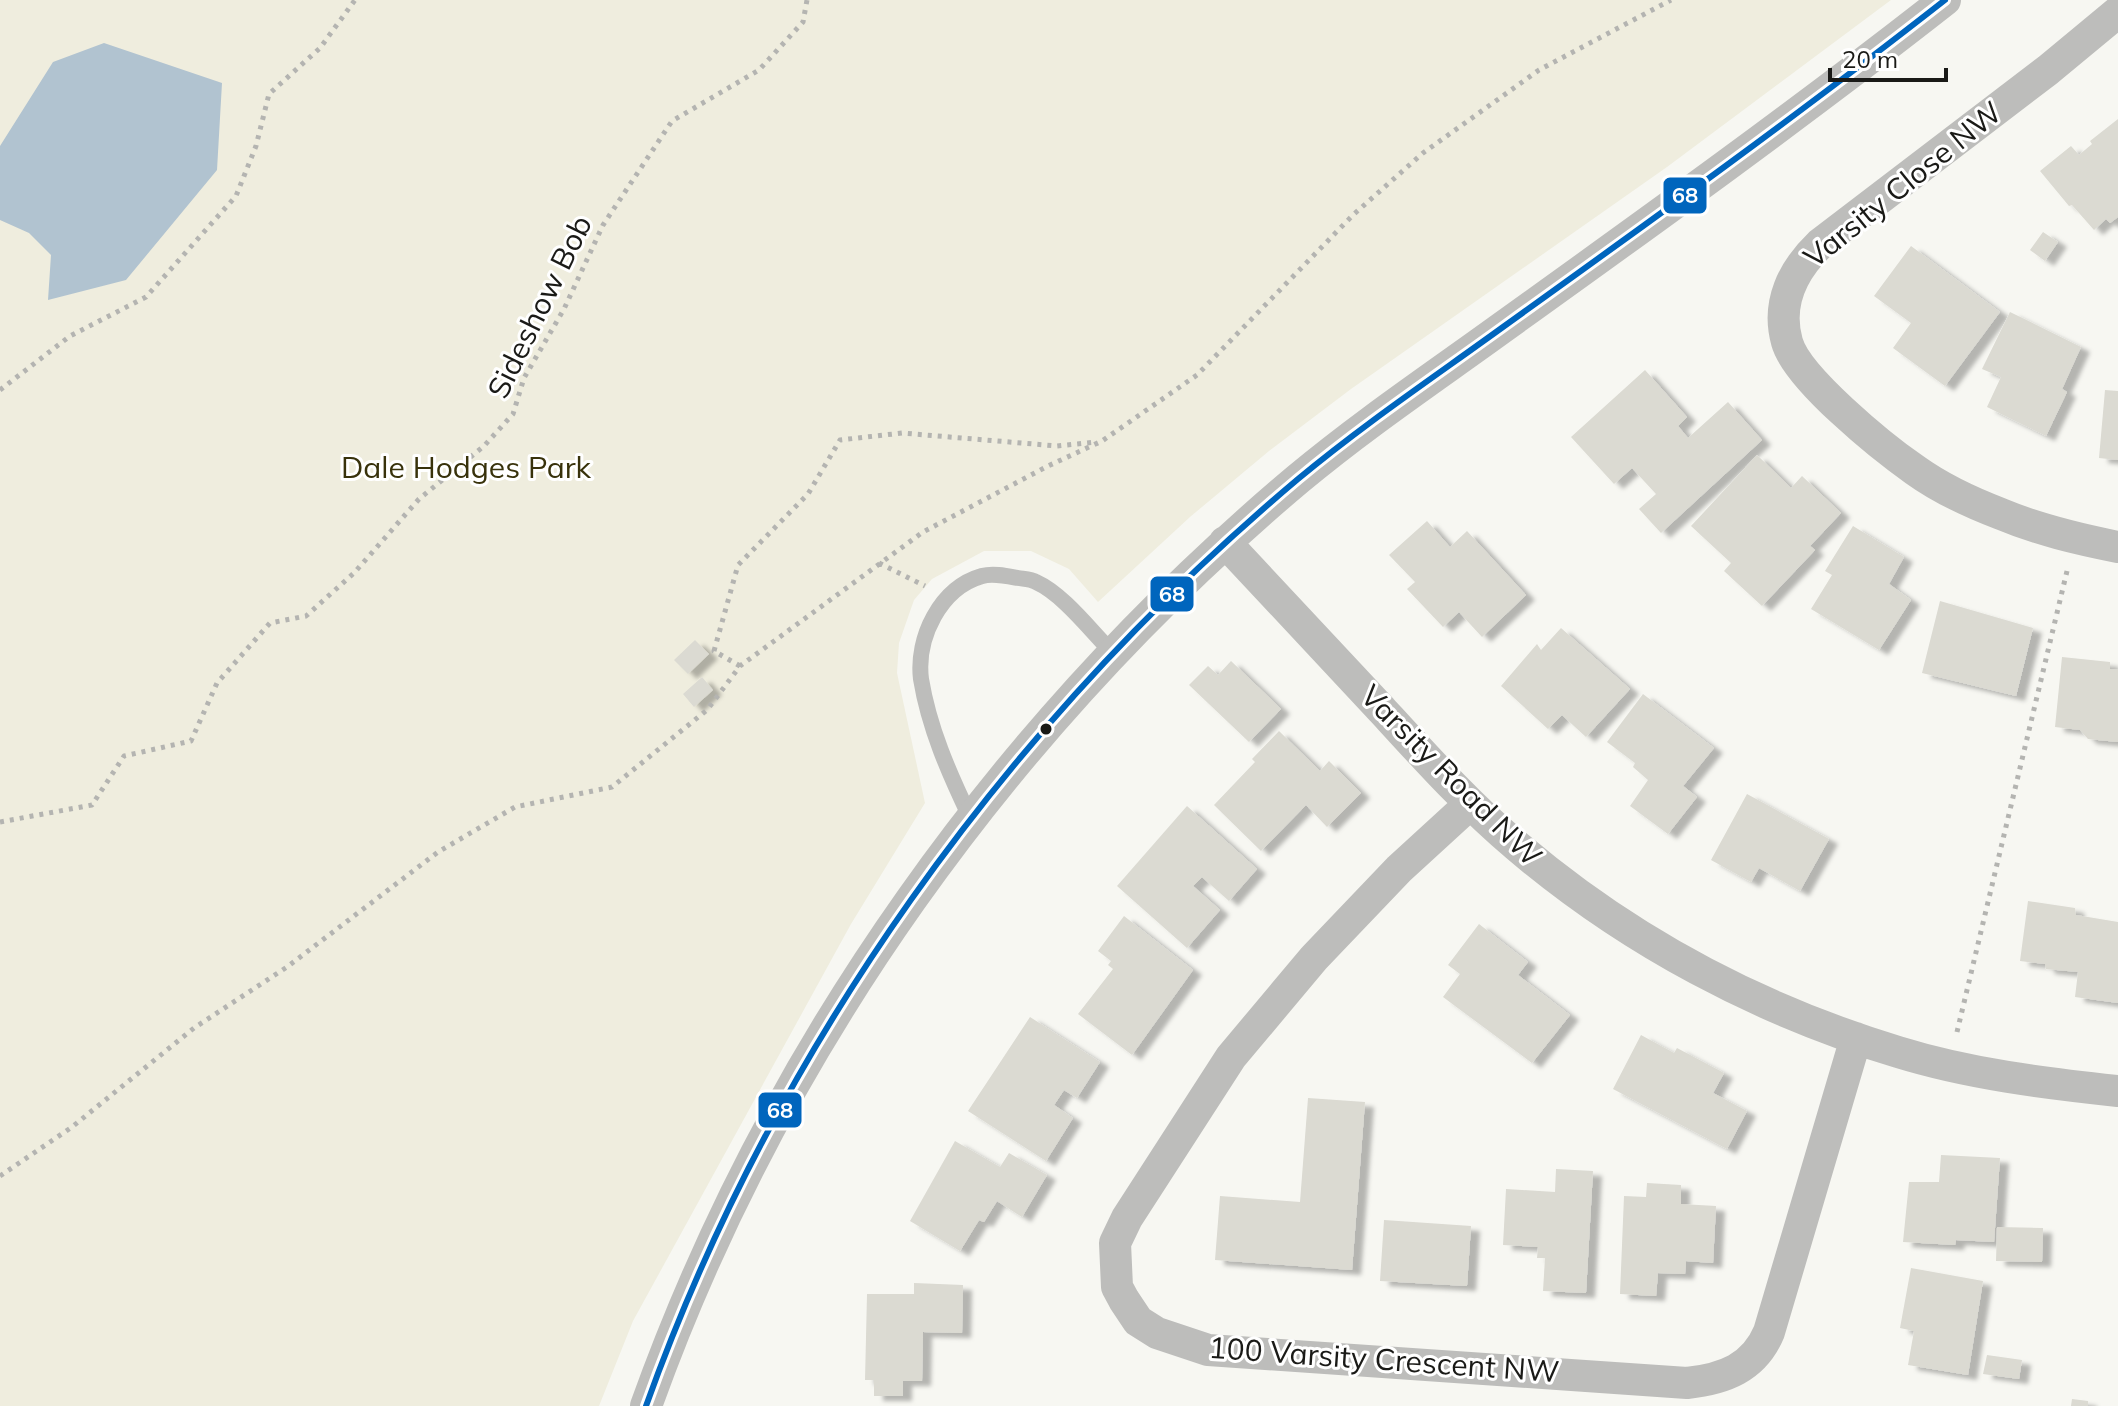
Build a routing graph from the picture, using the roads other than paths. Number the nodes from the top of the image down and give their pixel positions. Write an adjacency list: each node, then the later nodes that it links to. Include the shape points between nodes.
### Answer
1 (1945, 0): 3 (street, via 1747,151 1362,428)
2 (2118, 12): 4 (street, Varsity Close NW, via 1820,244 1792,277 1784,317 1787,343 1820,389 1916,471 2044,531)
3 (1225, 542): 5 (street); 6 (street, Varsity Road NW)
4 (2118, 547)
5 (1112, 652): 7 (street); 7 (lane, via 1035,581 983,576 946,597 924,636 921,676 947,771)
6 (1470, 804): 8 (street, Varsity Road NW, via 1565,885 1681,961 1773,1007); 8 (street, 100 Varsity Crescent NW, via 1314,958 1231,1057 1127,1218 1115,1243 1117,1287 1138,1321 1157,1333 1208,1350 1687,1383 1733,1372 1763,1346 1769,1332)
7 (970, 817): 10 (street, via 846,997 768,1129 708,1248)
8 (1856, 1038): 9 (street, Varsity Road NW, via 1950,1065)
9 (2118, 1091)
10 (646, 1406)

